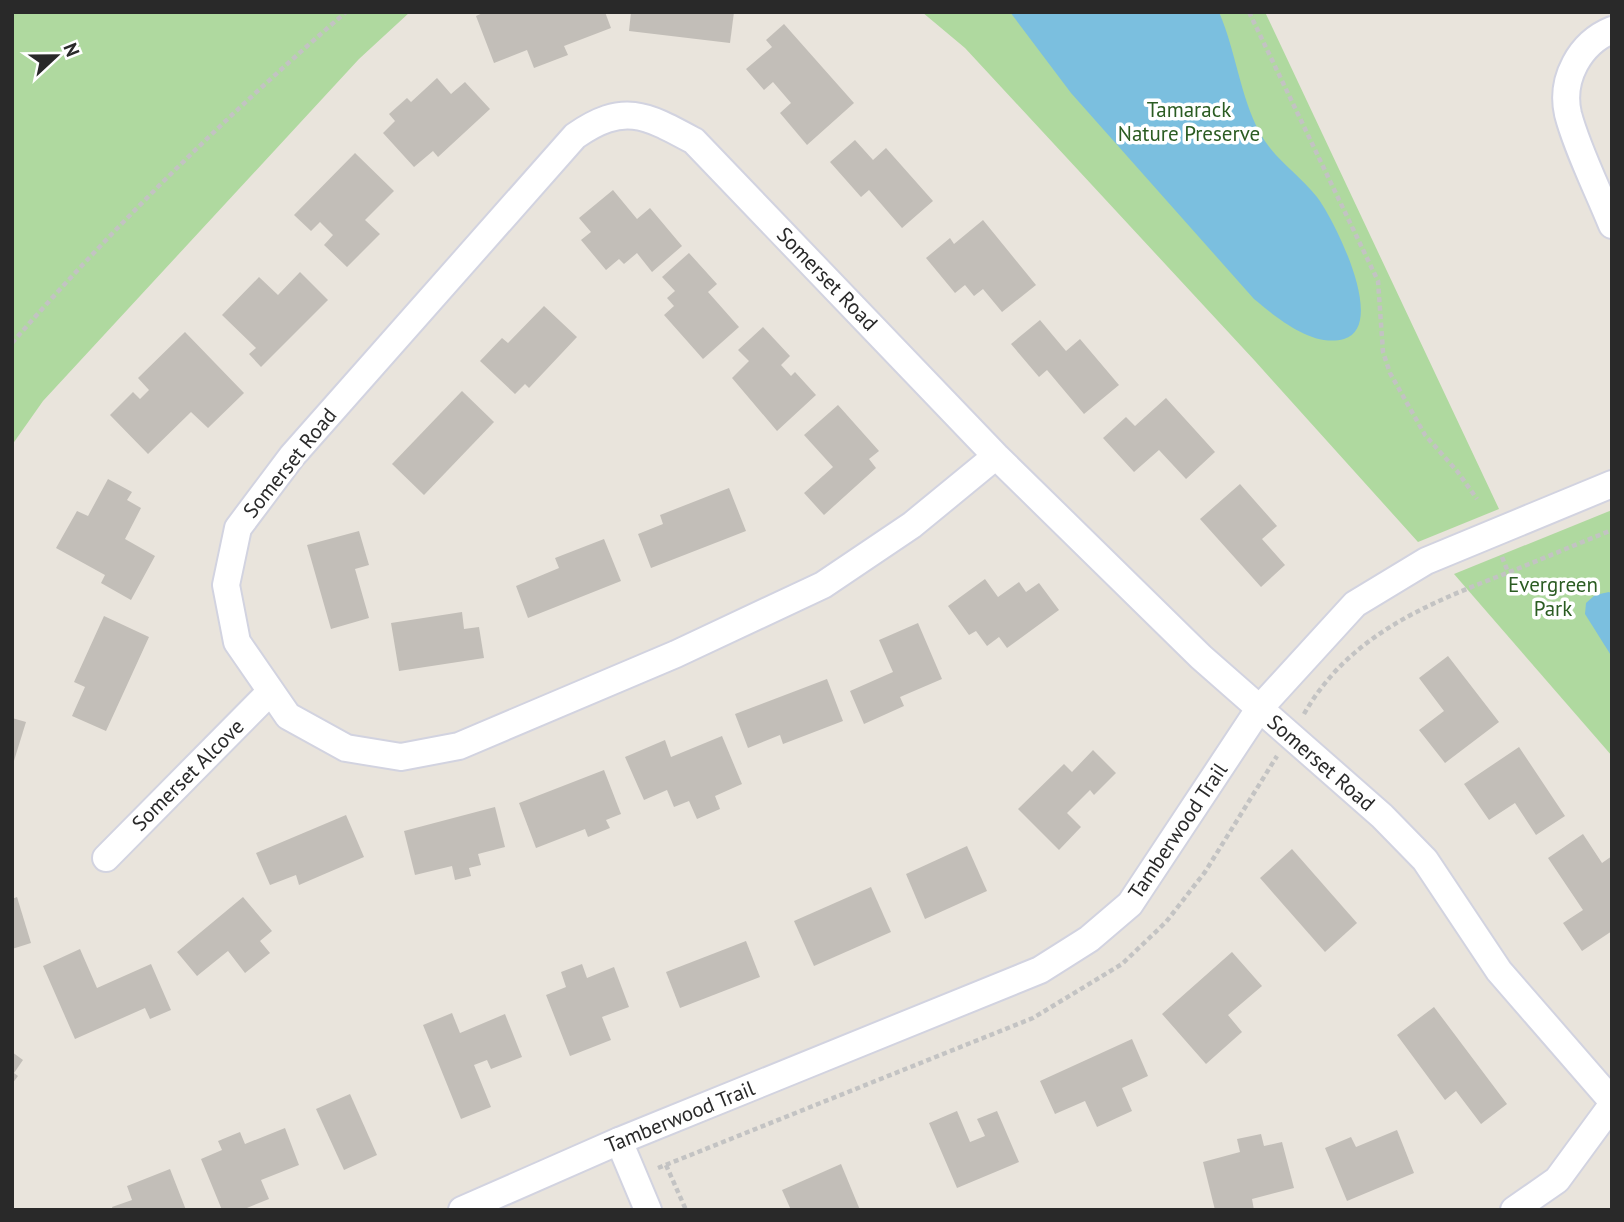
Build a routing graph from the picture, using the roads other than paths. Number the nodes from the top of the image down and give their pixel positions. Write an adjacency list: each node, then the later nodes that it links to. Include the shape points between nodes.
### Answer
1 (1612, 30): 2 (street, via 1579,54 1570,76 1568,112)
2 (1612, 225)
3 (996, 456): 5 (street, Somerset Road, via 912,525 823,585 676,654 459,746 401,757 346,748 288,716); 5 (street, Somerset Road, via 694,141 647,116 622,114 596,121 575,136 292,456 238,528 226,585 237,642); 6 (street, Somerset Road)
4 (1612, 484): 6 (street, Tamberwood Trail, via 1426,561 1355,604)
5 (270, 692): 7 (street, Somerset Alcove)
6 (1259, 709): 8 (street, Somerset Road, via 1382,816 1424,860 1499,971); 9 (street, Tamberwood Trail, via 1130,904 1088,939 1040,970)
7 (106, 858)
8 (1612, 1103): 12 (street, via 1557,1180)
9 (619, 1141): 10 (street, Tamberwood Trail); 11 (street)
10 (462, 1210)
11 (648, 1210)
12 (1514, 1210)

